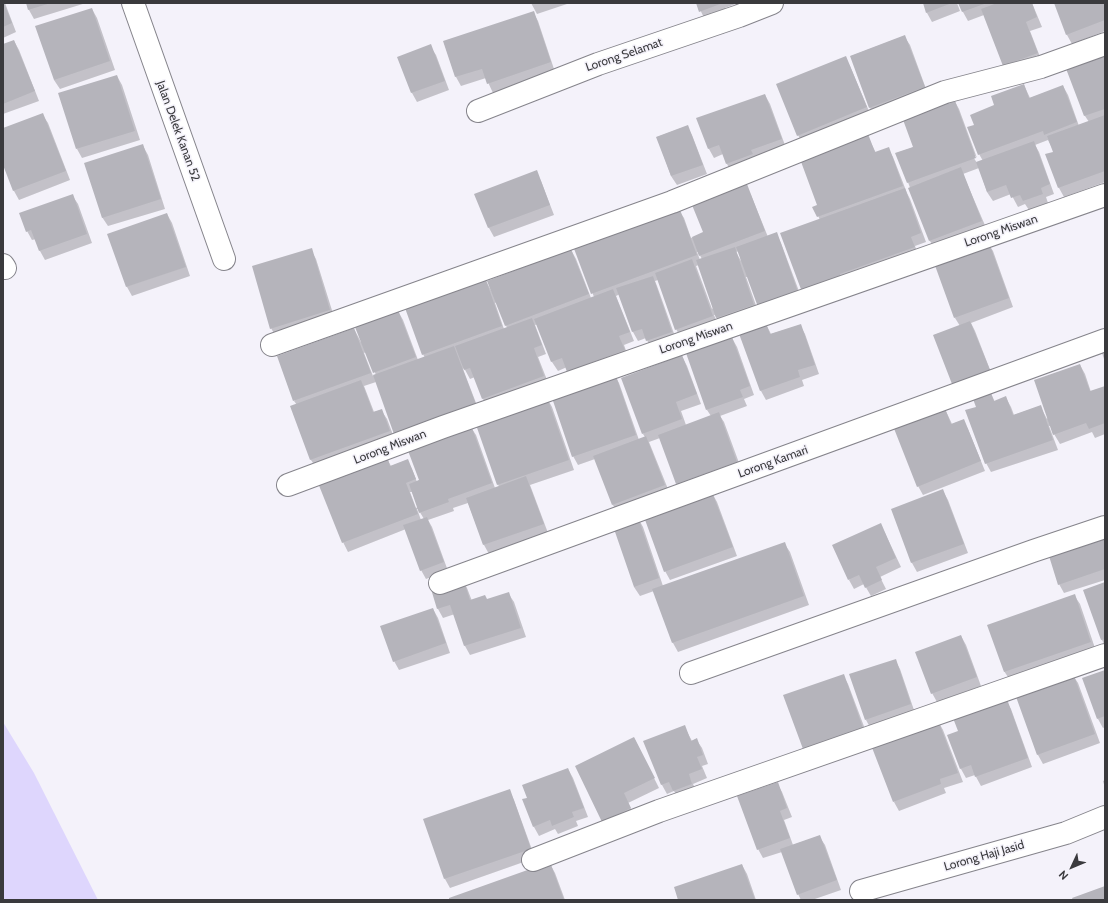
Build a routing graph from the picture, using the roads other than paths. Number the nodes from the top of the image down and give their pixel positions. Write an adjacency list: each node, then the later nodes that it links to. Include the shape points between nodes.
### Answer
1 (133, 3): 6 (street, Jalan Delek Kanan 52)
2 (772, 3): 4 (street, Lorong Selamat, via 598,64)
3 (1105, 44): 8 (street, via 1040,67 945,92 672,202)
4 (478, 111)
5 (1105, 195): 9 (street, Lorong Miswan, via 443,427)
6 (224, 259)
7 (1105, 340): 11 (street, Lorong Kamari)
8 (272, 345)
9 (288, 485)
10 (1105, 527): 13 (street)
11 (440, 583)
12 (1105, 655): 15 (street, via 659,811)
13 (692, 673)
14 (1105, 817): 16 (street, Lorong Haji Jasid, via 1066,833)
15 (533, 860)
16 (861, 891)

